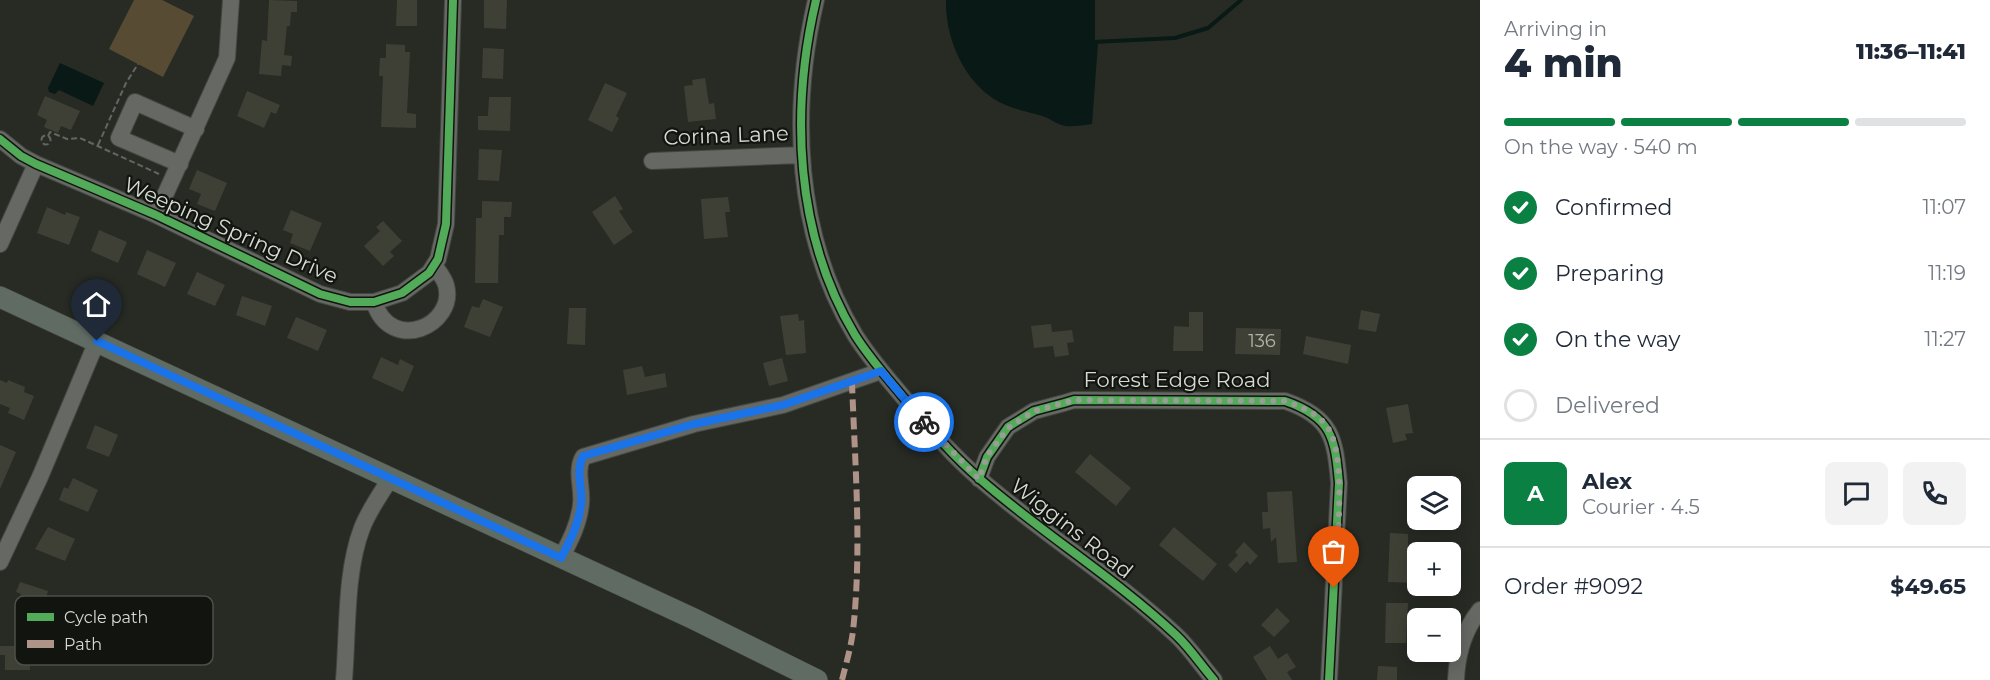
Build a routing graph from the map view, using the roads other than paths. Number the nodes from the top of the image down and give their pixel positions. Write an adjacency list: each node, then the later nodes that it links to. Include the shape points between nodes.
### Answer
1 (231, 0): 4 (street, via 227,58)
2 (453, 0): 12 (street, Weeping Spring Drive, via 446,224)
3 (816, 0): 6 (street, Wiggins Road, via 801,93)
4 (196, 129): 9 (street); 9 (street, via 135,102 119,138)
5 (0, 139): 7 (street, Weeping Spring Drive, via 21,156)
6 (802, 155): 8 (street, Corina Lane); 16 (street, Wiggins Road, via 811,219 829,280 855,334)
7 (38, 157): 10 (street, Weeping Spring Drive); 11 (street)
8 (652, 161)
9 (180, 164): 10 (street)
10 (156, 215): 14 (street, Weeping Spring Drive, via 320,294 350,302)
11 (0, 244)
12 (434, 265): 14 (street, Weeping Spring Drive, via 402,293); 14 (street, via 446,284 447,294 436,320 421,329 393,328 386,325)
13 (0, 297): 15 (main road)
14 (374, 302)
15 (97, 341): 17 (main road); 20 (street)
16 (881, 371): 18 (street, Wiggins Road); 19 (street, via 783,405 694,424 583,456 579,465 582,502 576,529)
17 (390, 479): 19 (main road); 22 (street, via 373,505 357,544)
18 (979, 479): 24 (street, Wiggins Road, via 1177,636); 25 (street, Forest Edge Road, via 987,456 1008,428 1034,411 1074,400 1285,401 1303,407 1326,424 1336,450 1339,483)
19 (561, 558): 23 (main road)
20 (0, 562)
21 (1480, 610): 26 (street, via 1461,646)
22 (344, 680)
23 (816, 680)
24 (1214, 680)
25 (1329, 680)
26 (1456, 680)

